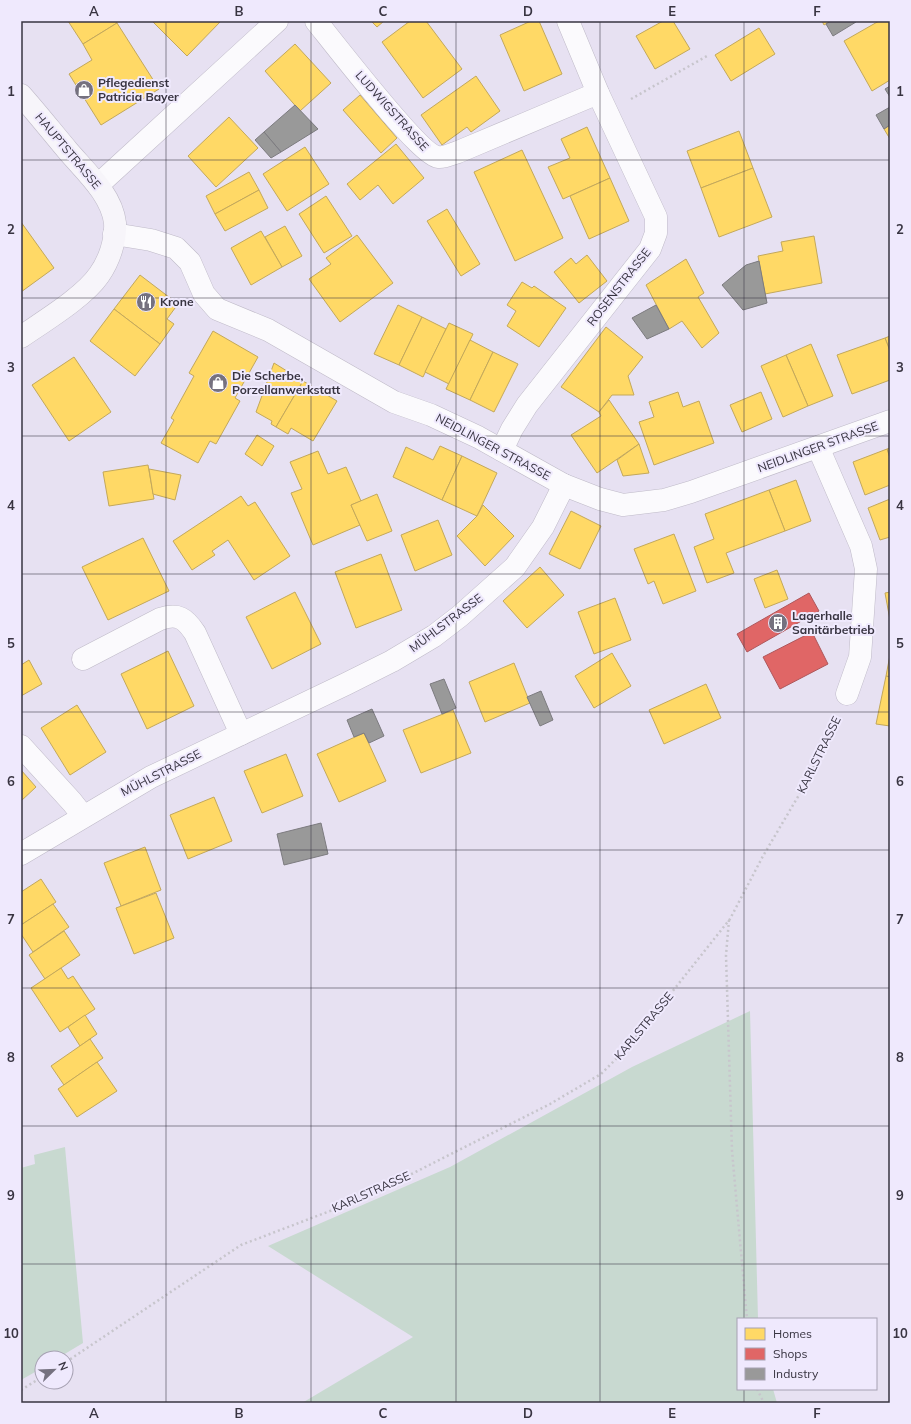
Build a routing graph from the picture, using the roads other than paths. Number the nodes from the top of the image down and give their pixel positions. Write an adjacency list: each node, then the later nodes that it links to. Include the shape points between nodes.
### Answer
1 (277, 21): 6 (street)
2 (316, 21): 4 (street, LUDWIGSTRASSE, via 415,140 437,157 458,152)
3 (568, 21): 4 (street, ROSENSTRASSE)
4 (598, 92): 11 (street, ROSENSTRASSE, via 656,217 654,241 527,405)
5 (21, 95): 6 (main road, HAUPTSTRASSE)
6 (98, 185): 7 (main road, HAUPTSTRASSE, via 110,207 115,223)
7 (114, 234): 8 (main road, HAUPTSTRASSE, via 108,258 99,276 80,294); 11 (street, NEIDLINGER STRASSE, via 151,240 176,248 190,262 204,294 217,309 295,343 394,402 431,415)
8 (21, 337)
9 (890, 421): 10 (street, NEIDLINGER STRASSE)
10 (818, 446): 12 (street, NEIDLINGER STRASSE, via 691,492 642,504 623,505); 14 (street, via 861,546 866,569 860,657)
11 (502, 450): 12 (street, NEIDLINGER STRASSE)
12 (564, 485): 15 (street, MÜHLSTRASSE, via 543,526 515,567 460,616 429,639 392,661)
13 (83, 659): 15 (street, via 160,619 170,616 181,618 195,633)
14 (847, 694)
15 (242, 734): 17 (street, MÜHLSTRASSE, via 150,777)
16 (21, 746): 17 (street)
17 (83, 816): 18 (street, MÜHLSTRASSE)
18 (21, 854)

